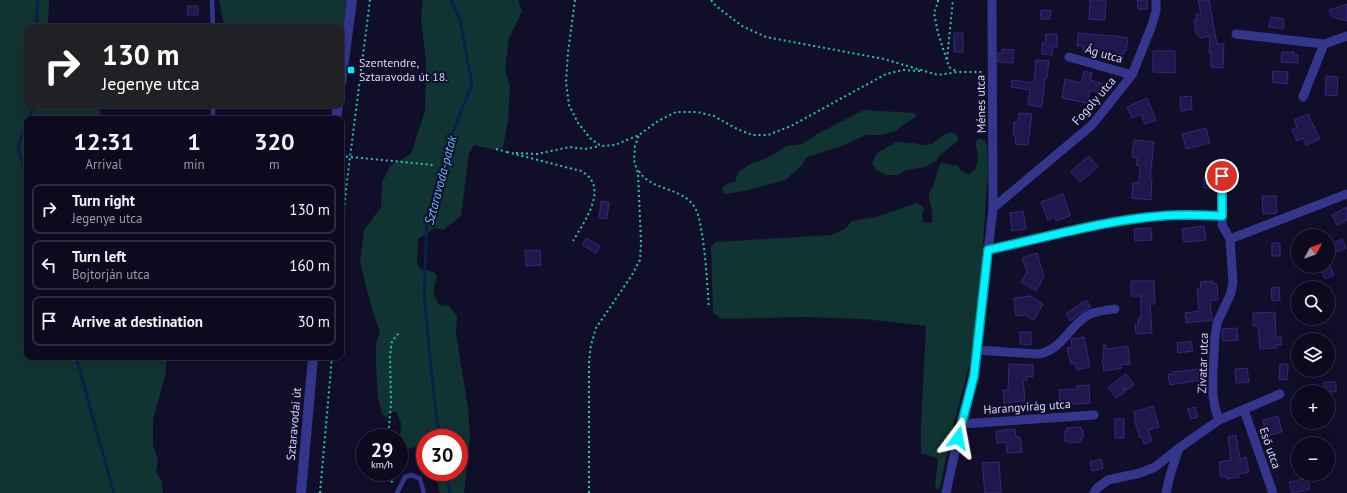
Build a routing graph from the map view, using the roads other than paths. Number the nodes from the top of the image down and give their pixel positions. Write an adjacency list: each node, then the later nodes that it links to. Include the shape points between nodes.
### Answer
1 (212, 0): 5 (lane)
2 (352, 0): 10 (street)
3 (992, 0): 15 (street, Ménes utca)
4 (1156, 0): 11 (street, Fogoly utca, via 1152,25)
5 (212, 24)
6 (1236, 34): 8 (street)
7 (1347, 36): 8 (street)
8 (1324, 44): 12 (street)
9 (1069, 57): 11 (street, Ág utca)
10 (344, 60)
11 (1132, 75): 15 (street, Fogoly utca, via 1092,125)
12 (1303, 97)
13 (1222, 163): 16 (street, Zivatar utca)
14 (1347, 194): 17 (street)
15 (993, 208): 18 (street, Ménes utca)
16 (1222, 216): 17 (street, Zivatar utca, via 1222,225); 18 (street, via 1195,214 1118,222)
17 (1230, 239): 25 (street, Zivatar utca, via 1232,293 1217,323 1215,337 1213,396)
18 (988, 250): 20 (street, Ménes utca)
19 (1115, 309): 20 (street, via 1087,316 1058,346 1045,353)
20 (977, 350): 26 (street, Ménes utca, via 974,376)
21 (313, 360): 28 (street, Sztaravodai út)
22 (1280, 394): 23 (street)
23 (1244, 410): 25 (street); 34 (street, Eső utca)
24 (1094, 415): 26 (street, Harangvirág utca)
25 (1219, 420): 27 (street)
26 (961, 424): 31 (street, Ménes utca)
27 (1179, 448): 32 (street, via 1155,467 1108,480); 33 (street)
28 (301, 493)
29 (397, 493): 30 (lane, via 405,477 412,475 420,479)
30 (424, 493)
31 (946, 493)
32 (1094, 493)
33 (1166, 493)
34 (1272, 493)

